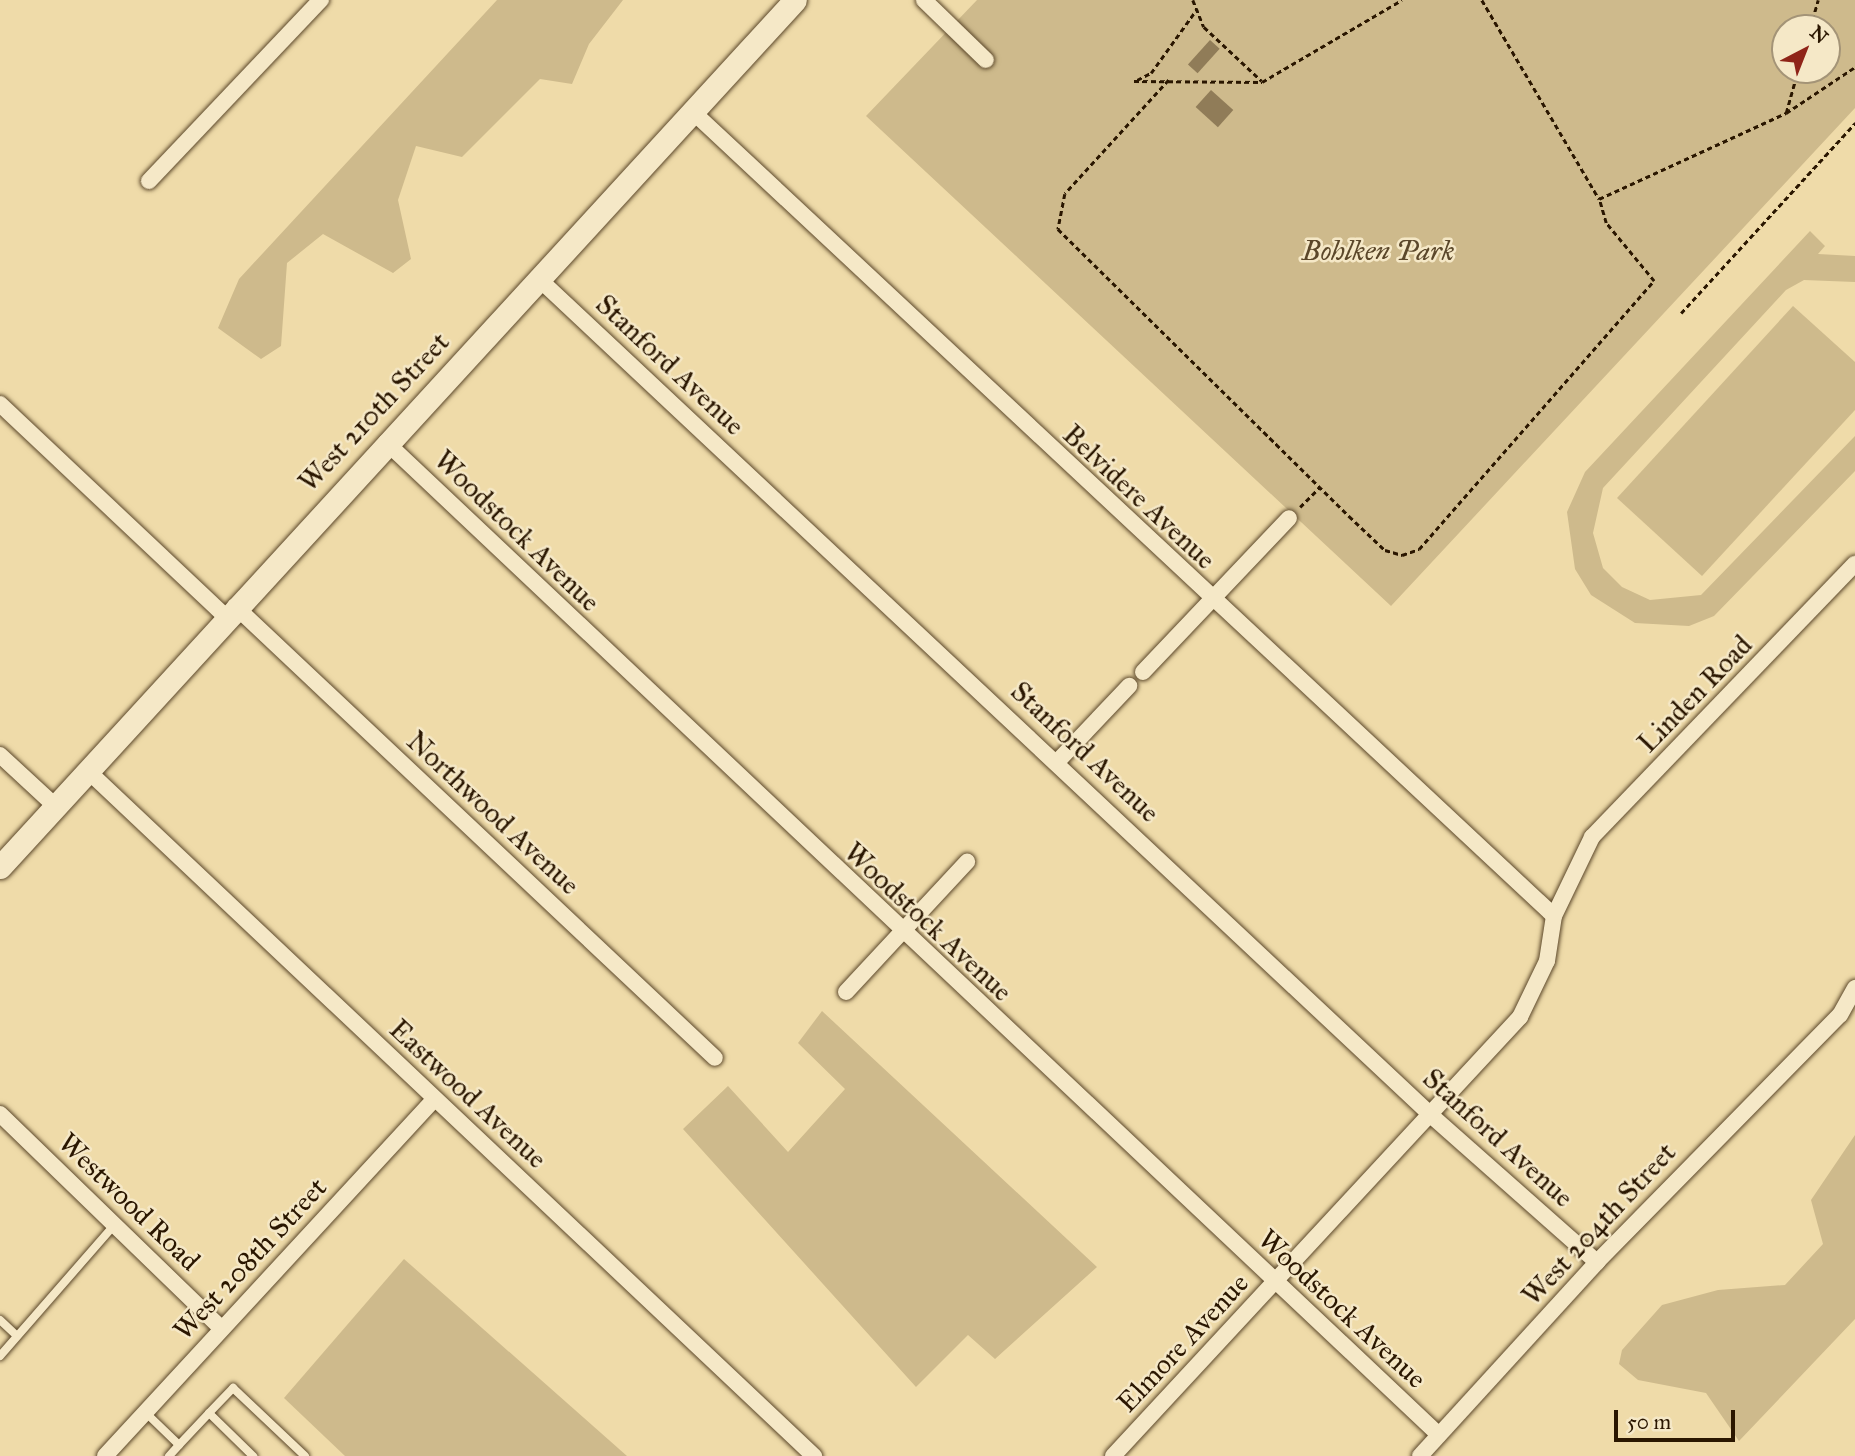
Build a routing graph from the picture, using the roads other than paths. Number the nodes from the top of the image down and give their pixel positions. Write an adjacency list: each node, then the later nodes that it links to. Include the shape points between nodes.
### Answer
1 (321, 0): 6 (street)
2 (795, 0): 5 (street, West 210th Street)
3 (924, 0): 4 (street)
4 (986, 60)
5 (692, 111): 7 (street, West 210th Street); 12 (street, Belvidere Avenue)
6 (149, 181)
7 (538, 278): 9 (street, West 210th Street); 17 (street, Stanford Avenue)
8 (0, 404): 13 (street, Northwood Avenue)
9 (386, 442): 13 (street, West 210th Street); 24 (street, Woodstock Avenue)
10 (1289, 518): 12 (street)
11 (1855, 564): 21 (street, Linden Road, via 1592,837)
12 (1211, 601): 14 (street); 23 (street, Belvidere Avenue)
13 (230, 611): 18 (street, West 210th Street); 27 (street, Northwood Avenue)
14 (1143, 672)
15 (1129, 686): 17 (street)
16 (0, 755): 19 (street)
17 (1057, 762): 30 (street, Stanford Avenue)
18 (87, 770): 19 (street, West 210th Street); 28 (street, Eastwood Avenue)
19 (55, 806): 22 (street, West 210th Street)
20 (967, 862): 24 (street)
21 (1579, 864): 23 (street, Elmore Avenue)
22 (0, 867)
23 (1554, 915): 30 (street, Elmore Avenue, via 1547,961 1520,1017)
24 (901, 934): 26 (street); 33 (street, Woodstock Avenue)
25 (1855, 988): 32 (street, West 204th Street, via 1840,1015)
26 (846, 992)
27 (715, 1058)
28 (435, 1099): 35 (street, West 208th Street); 47 (street, Eastwood Avenue)
29 (0, 1114): 31 (street, Westwood Road)
30 (1433, 1117): 32 (street, Stanford Avenue); 33 (street, Elmore Avenue)
31 (115, 1224): 35 (street, Westwood Road); 36 (lane)
32 (1597, 1262): 40 (street, West 204th Street)
33 (1275, 1282): 40 (street, Woodstock Avenue); 48 (street, Elmore Avenue)
34 (0, 1320): 36 (lane)
35 (222, 1328): 38 (street, West 208th Street)
36 (15, 1334): 37 (lane)
37 (0, 1356)
38 (145, 1412): 41 (lane); 42 (street, West 208th Street)
39 (209, 1413): 41 (lane); 45 (lane); 46 (lane, via 233,1388)
40 (1439, 1436): 49 (street, West 204th Street)
41 (177, 1447): 43 (lane); 44 (lane)
42 (105, 1456)
43 (169, 1456)
44 (183, 1456)
45 (253, 1456)
46 (305, 1456)
47 (814, 1456)
48 (1114, 1456)
49 (1420, 1456)

